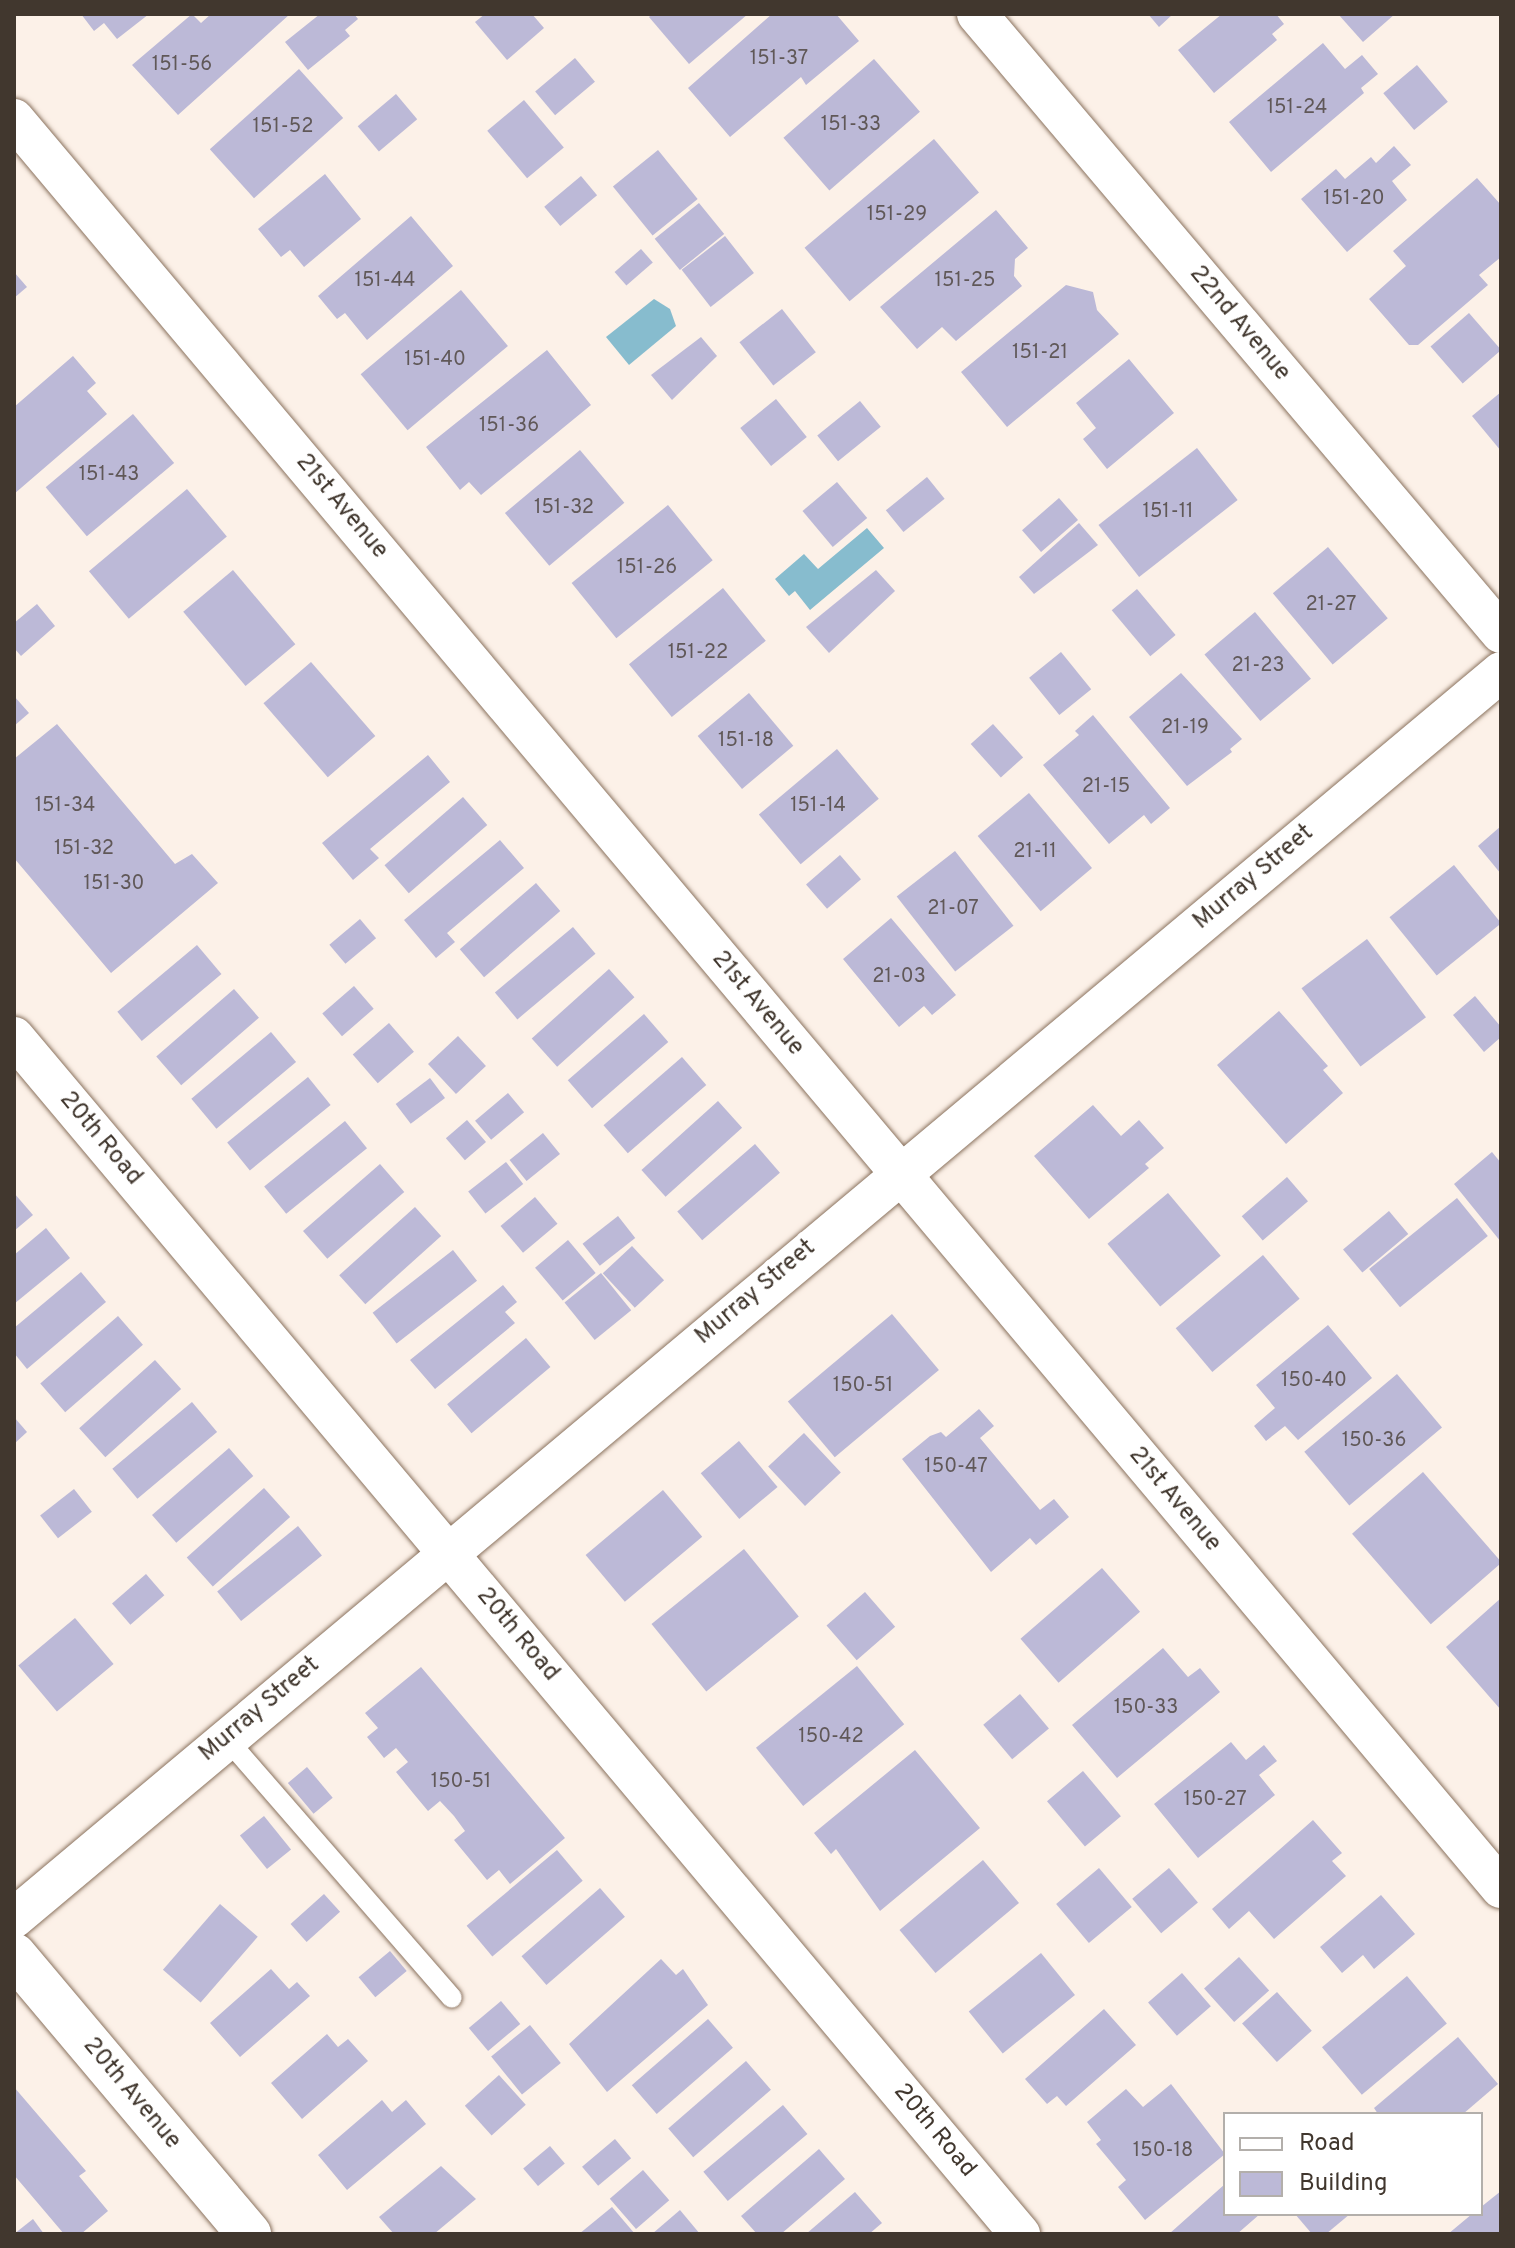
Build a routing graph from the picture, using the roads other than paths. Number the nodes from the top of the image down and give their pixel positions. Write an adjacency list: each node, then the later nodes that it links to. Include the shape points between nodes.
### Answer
1 (977, 14): 3 (street, 22nd Avenue)
2 (14, 119): 6 (street, 21st Avenue)
3 (1501, 633)
4 (1501, 672): 6 (street, Murray Street)
5 (14, 1037): 7 (street, 20th Road)
6 (899, 1173): 7 (street, Murray Street); 9 (street, 21st Avenue)
7 (447, 1552): 8 (street, Murray Street); 14 (street, 20th Road)
8 (226, 1738): 10 (street, Murray Street); 12 (lane)
9 (1501, 1888)
10 (14, 1918)
11 (14, 1955): 13 (street, 20th Avenue)
12 (452, 1998)
13 (249, 2234)
14 (1020, 2234)

